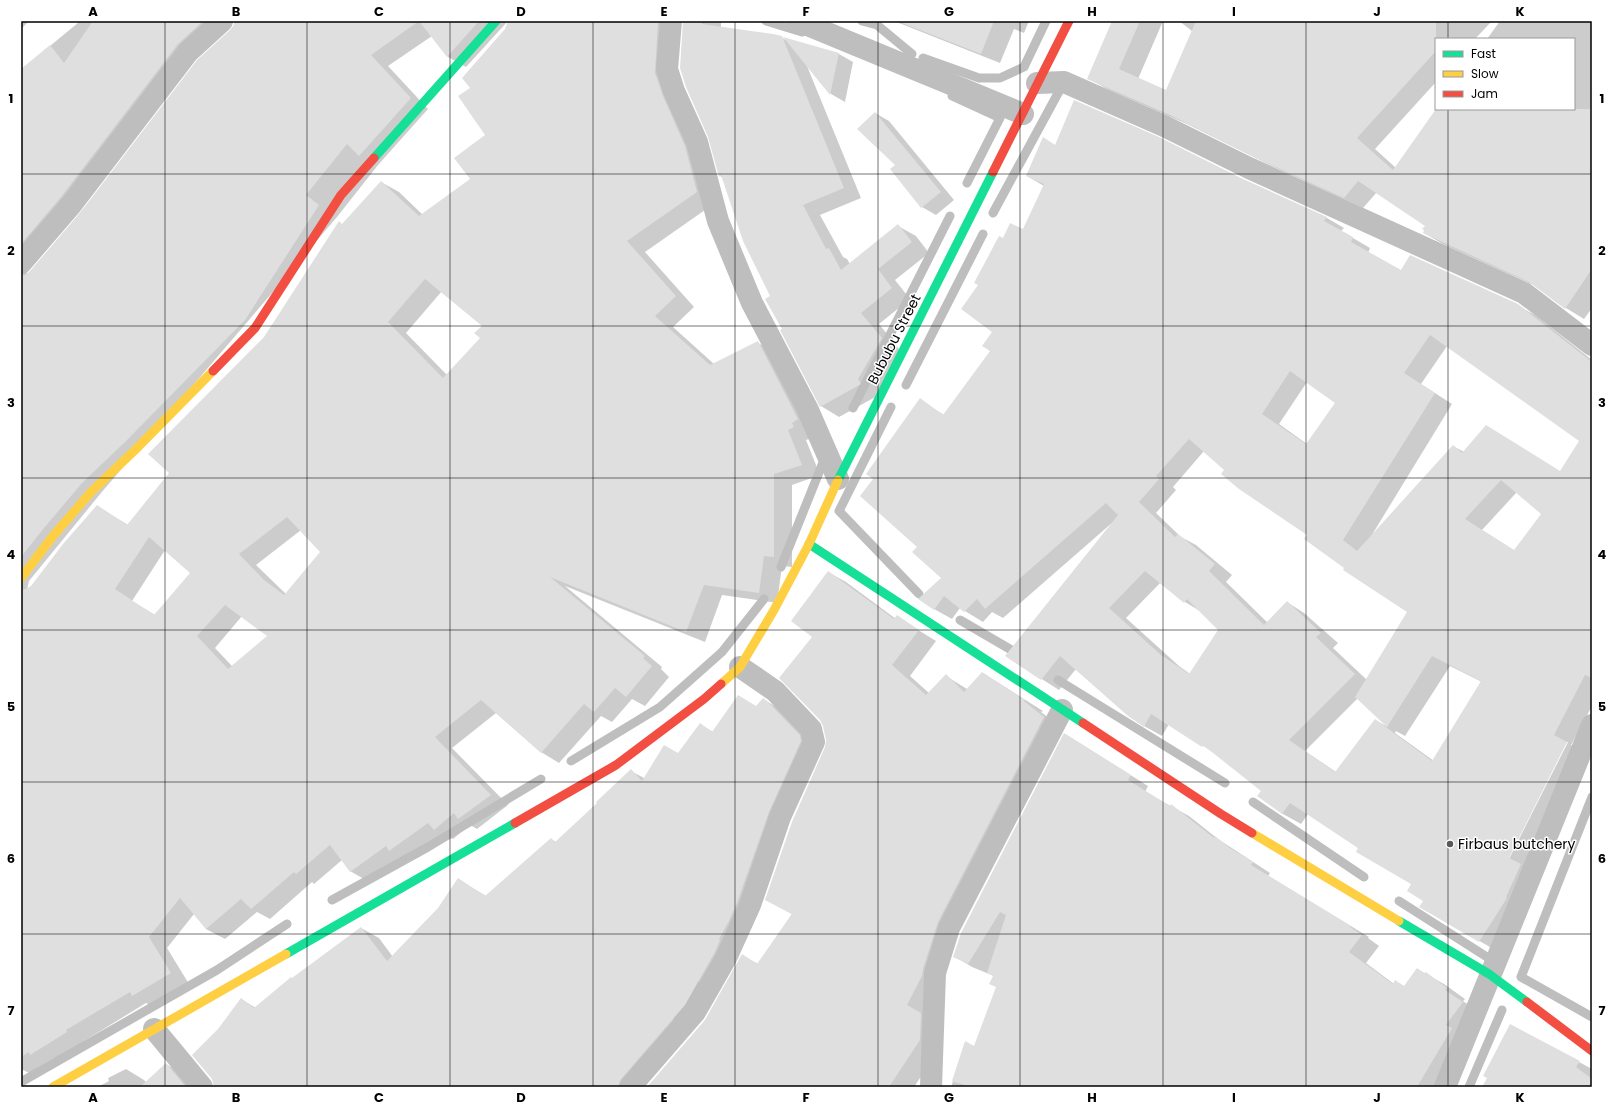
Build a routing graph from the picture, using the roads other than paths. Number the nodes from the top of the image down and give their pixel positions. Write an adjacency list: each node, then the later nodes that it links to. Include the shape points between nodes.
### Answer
1 (222, 21): 8 (street, via 188,52 71,205)
2 (496, 21): 12 (street, via 341,195 255,328 91,492)
3 (671, 21): 10 (street, via 667,69 674,91 698,142 718,221 752,303 807,408)
4 (798, 21): 7 (street)
5 (1069, 21): 6 (street, Bububu Street)
6 (1037, 83): 7 (street, Bububu Street); 9 (street, via 1064,82 1524,293)
7 (1023, 114): 10 (street, Bububu Street)
8 (21, 263)
9 (1592, 345)
10 (838, 479): 11 (street, Bububu Street)
11 (809, 544): 13 (street, Bububu Street); 14 (street)
12 (21, 578)
13 (740, 668): 17 (street, Bububu Street, via 704,699 616,765); 21 (street, via 775,691 811,730 814,742 780,817 750,905 726,958 695,1012)
14 (1062, 710): 16 (street, via 1221,814); 22 (street, via 949,928 935,974)
15 (1592, 725): 16 (street)
16 (1489, 974): 18 (street); 23 (street)
17 (154, 1029): 19 (street, Bububu Street); 20 (street)
18 (1592, 1051)
19 (53, 1087)
20 (202, 1087)
21 (630, 1087)
22 (931, 1087)
23 (1444, 1087)

